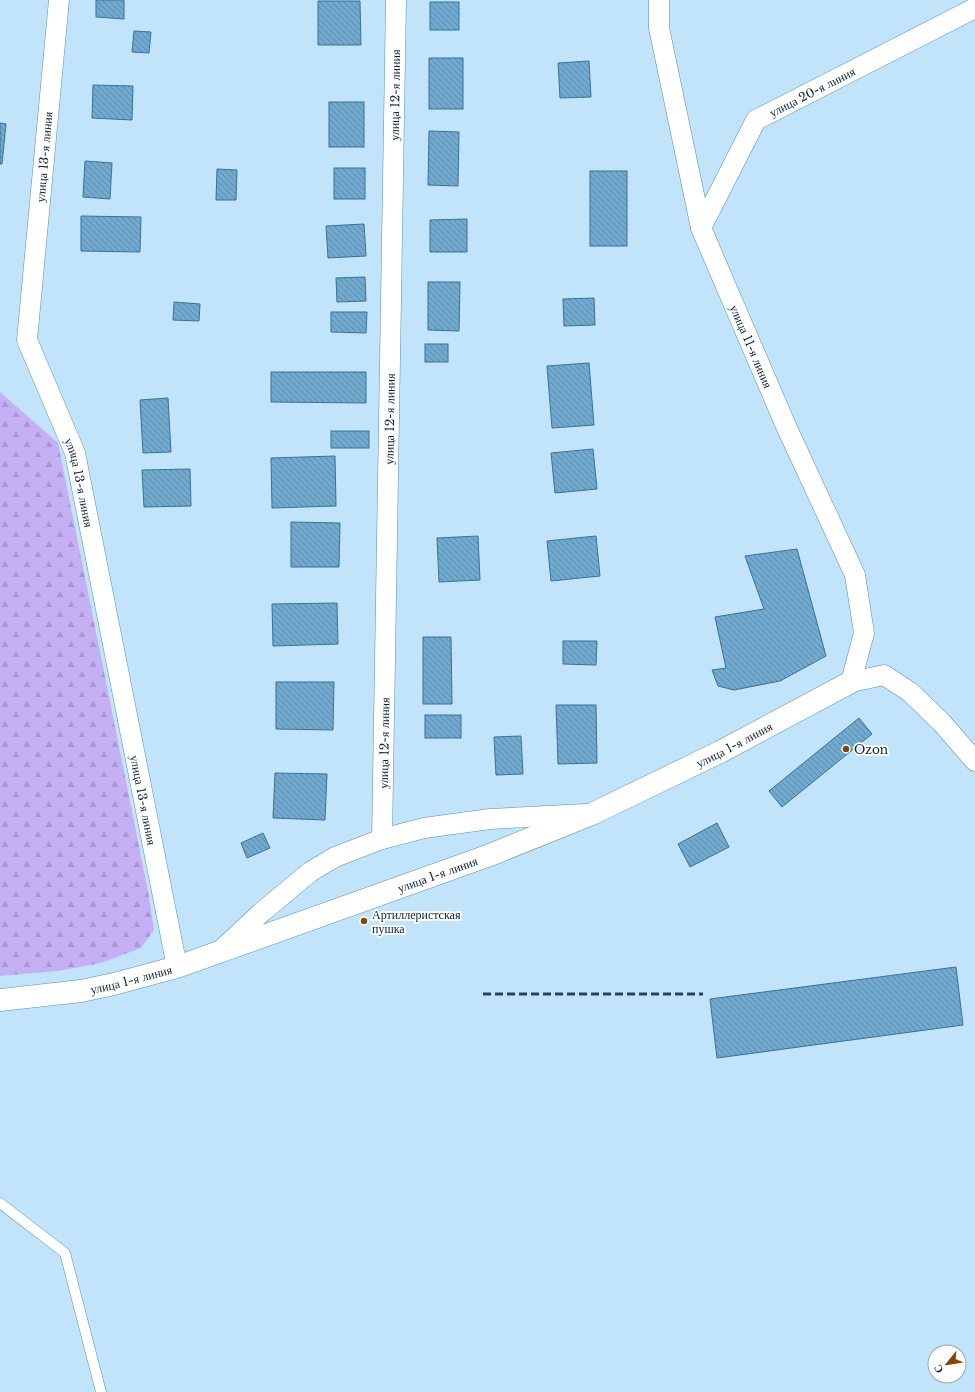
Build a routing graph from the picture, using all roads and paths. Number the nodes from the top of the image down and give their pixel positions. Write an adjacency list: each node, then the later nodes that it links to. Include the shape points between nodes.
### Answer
1 (59, 0): 11 (street, улица 13-я линия, via 27,340 76,453)
2 (396, 0): 9 (street, улица 12-я линия)
3 (660, 0): 5 (street, улица 11-я линия, via 659,28)
4 (975, 8): 5 (street, улица 20-я линия, via 756,120)
5 (701, 228): 6 (street, улица 11-я линия, via 786,426 855,575 864,633)
6 (851, 682): 7 (street, via 884,674 910,692 942,723); 8 (street, улица 1-я линия, via 720,752)
7 (975, 761)
8 (594, 813): 9 (street, via 490,819 424,828); 10 (street, улица 1-я линия, via 490,855)
9 (382, 839): 10 (street, via 335,857 310,872)
10 (220, 951): 11 (street, улица 1-я линия)
11 (177, 966): 12 (street, улица 1-я линия, via 81,991)
12 (0, 1000)
13 (0, 1203): 14 (lane, via 65,1253)
14 (100, 1392)

